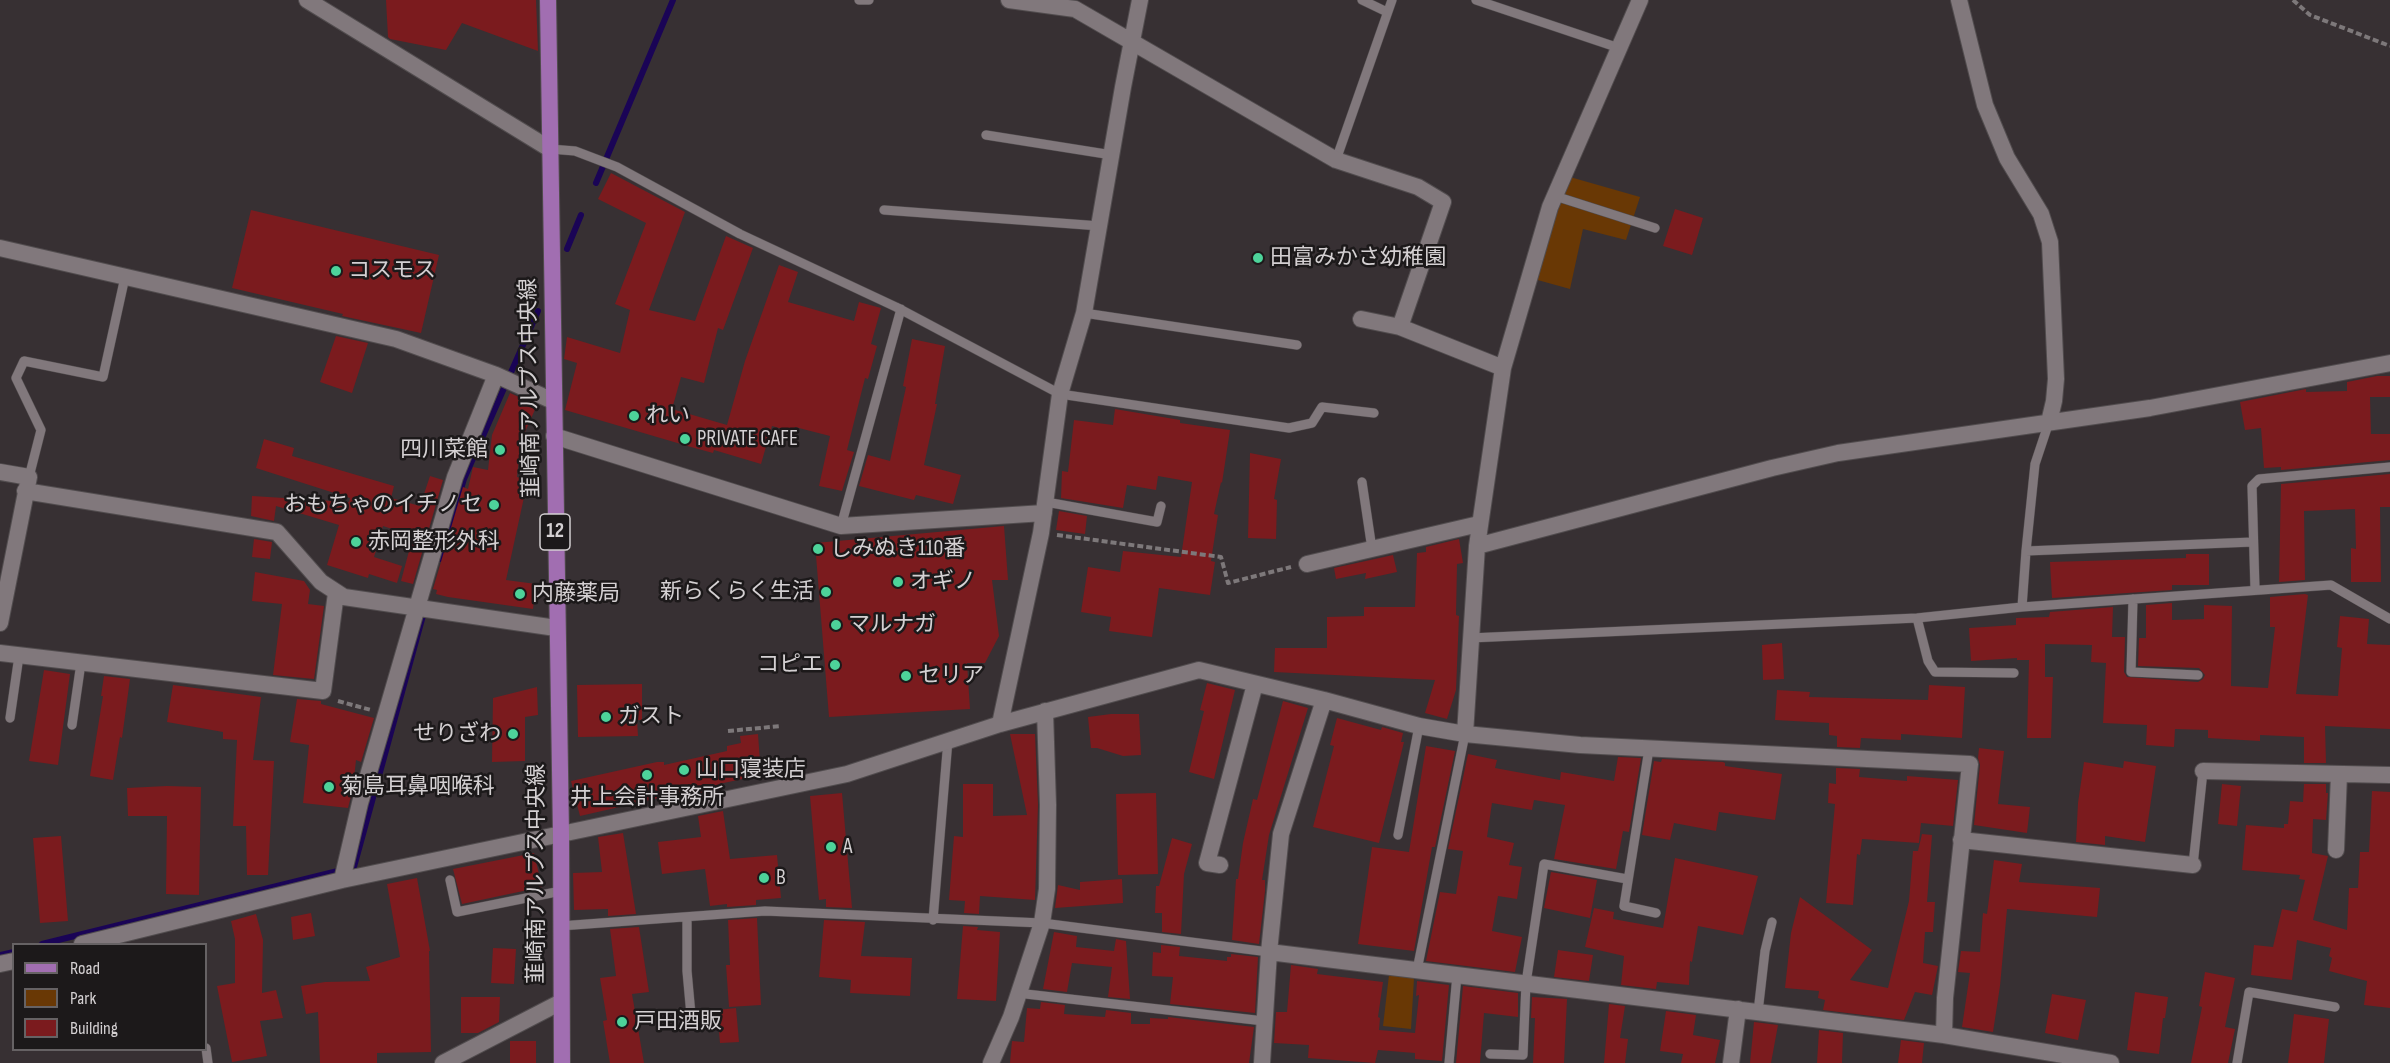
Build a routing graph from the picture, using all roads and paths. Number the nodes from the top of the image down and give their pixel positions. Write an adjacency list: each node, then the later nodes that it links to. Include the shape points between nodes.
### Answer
1 (307, 0): 18 (street)
2 (548, 0): 18 (main road, 韮崎南アルプス中央線 / 12)
3 (859, 0): 4 (lane)
4 (869, 0)
5 (1009, 0): 14 (street, via 1075,9)
6 (1140, 0): 14 (street)
7 (1362, 0): 13 (lane)
8 (1392, 0): 13 (lane)
9 (1476, 0): 16 (lane)
10 (1640, 0): 16 (street)
11 (1959, 0): 38 (street, via 1985,105 2007,158 2041,214 2050,242 2056,379)
12 (2293, 0): 15 (path, via 2310,15)
13 (1387, 12): 20 (lane)
14 (1132, 42): 19 (street); 20 (street)
15 (2390, 46)
16 (1619, 48): 21 (street)
17 (986, 135): 19 (lane)
18 (550, 149): 27 (lane, via 575,151 605,163 740,234); 36 (main road, 韮崎南アルプス中央線 / 12)
19 (1112, 155): 23 (street)
20 (1336, 160): 30 (street, via 1418,187 1443,202)
21 (1555, 196): 24 (lane); 33 (street)
22 (884, 210): 23 (lane)
23 (1100, 226): 28 (street)
24 (1655, 228)
25 (0, 248): 26 (street)
26 (125, 277): 34 (street, via 396,339); 43 (lane, via 103,378 24,361 16,378 41,430)
27 (901, 309): 35 (lane); 47 (lane)
28 (1084, 313): 31 (lane); 35 (street)
29 (1361, 319): 30 (street)
30 (1401, 327): 33 (street)
31 (1298, 345)
32 (2390, 363): 38 (street, via 2150,408)
33 (1503, 368): 46 (street)
34 (503, 378): 36 (street); 58 (street, via 455,477)
35 (1060, 394): 37 (lane, via 1289,428 1312,423 1323,407); 45 (street)
36 (553, 401): 39 (main road, 韮崎南アルプス中央線 / 12)
37 (1374, 413)
38 (2049, 422): 50 (street, via 1838,453); 52 (lane, via 2035,464)
39 (554, 436): 47 (street); 62 (main road, 韮崎南アルプス中央線 / 12)
40 (2390, 467): 49 (lane, via 2259,478 2252,486)
41 (0, 472): 43 (street)
42 (1362, 482): 51 (lane)
43 (27, 484): 55 (street, via 278,532 321,582); 61 (street)
44 (1161, 506): 45 (lane, via 1157,522)
45 (1045, 507): 47 (street); 48 (street)
46 (1479, 524): 50 (street); 51 (street)
47 (841, 526)
48 (1041, 532): 53 (path, via 1221,557 1228,583); 75 (street)
49 (2253, 542): 52 (lane); 54 (lane)
50 (1477, 546): 63 (street)
51 (1372, 549): 53 (street)
52 (2026, 551): 57 (lane)
53 (1306, 564)
54 (2255, 590): 56 (lane); 60 (lane, via 2331,585)
55 (336, 593): 58 (street); 70 (street)
56 (2133, 600): 57 (lane); 68 (lane, via 2131,672)
57 (2022, 607): 59 (lane)
58 (424, 608): 62 (street); 73 (street)
59 (1917, 618): 63 (lane); 67 (lane, via 1928,661 1935,672)
60 (2390, 619)
61 (0, 623)
62 (556, 628): 86 (main road, 韮崎南アルプス中央線 / 12)
63 (1470, 638): 80 (street)
64 (0, 653): 65 (street)
65 (19, 656): 66 (street); 74 (lane)
66 (81, 663): 70 (street); 76 (lane)
67 (2014, 673)
68 (2198, 675)
69 (1255, 684): 71 (street); 72 (street, via 1199,670); 90 (street, via 1207,863)
70 (323, 691): 73 (path, via 328,699)
71 (1324, 700): 78 (street); 103 (street, via 1281,834)
72 (1045, 711): 75 (street); 100 (street, via 1047,889)
73 (386, 714): 92 (street)
74 (10, 718)
75 (1000, 724): 81 (street)
76 (72, 725)
77 (781, 726): 79 (path)
78 (1419, 726): 80 (street); 87 (lane)
79 (728, 730)
80 (1465, 734): 82 (street); 104 (lane)
81 (948, 740): 86 (street, via 847,774); 98 (lane)
82 (1649, 748): 88 (street, via 1970,764); 93 (lane)
83 (2203, 771): 84 (street); 91 (lane)
84 (2339, 774): 85 (street); 89 (street)
85 (2390, 775)
86 (561, 834): 92 (street); 95 (main road, 韮崎南アルプス中央線 / 12)
87 (1398, 835)
88 (1961, 840): 91 (street); 114 (street)
89 (2336, 850)
90 (1220, 865)
91 (2193, 865)
92 (343, 874): 102 (street)
93 (1627, 879): 96 (lane, via 1624,906); 106 (lane, via 1544,864)
94 (450, 880): 95 (lane, via 457,912)
95 (561, 891): 101 (main road, 韮崎南アルプス中央線 / 12)
96 (1656, 913)
97 (687, 917): 98 (lane, via 765,911); 101 (lane); 112 (lane)
98 (933, 920): 100 (lane)
99 (1772, 922): 111 (lane)
100 (1042, 923): 103 (lane); 107 (street)
101 (560, 926): 108 (main road, 韮崎南アルプス中央線 / 12)
102 (89, 943)
103 (1269, 952): 104 (street); 113 (street)
104 (1417, 970): 105 (street)
105 (1457, 975): 106 (street); 121 (lane)
106 (1526, 983): 110 (street); 115 (lane, via 1523,1055)
107 (1017, 993): 113 (lane); 119 (street)
108 (561, 1002): 117 (street); 118 (main road, 韮崎南アルプス中央線 / 12)
109 (2335, 1007): 124 (lane, via 2249,992)
110 (1738, 1010): 111 (street); 122 (street)
111 (1758, 1012): 114 (street)
112 (691, 1015)
113 (1264, 1021): 120 (street)
114 (1944, 1035): 116 (street)
115 (1490, 1054)
116 (2031, 1056): 123 (street)
117 (443, 1063)
118 (562, 1063)
119 (991, 1063)
120 (1262, 1063)
121 (1449, 1063)
122 (1731, 1063)
123 (2111, 1063)
124 (2237, 1063)

